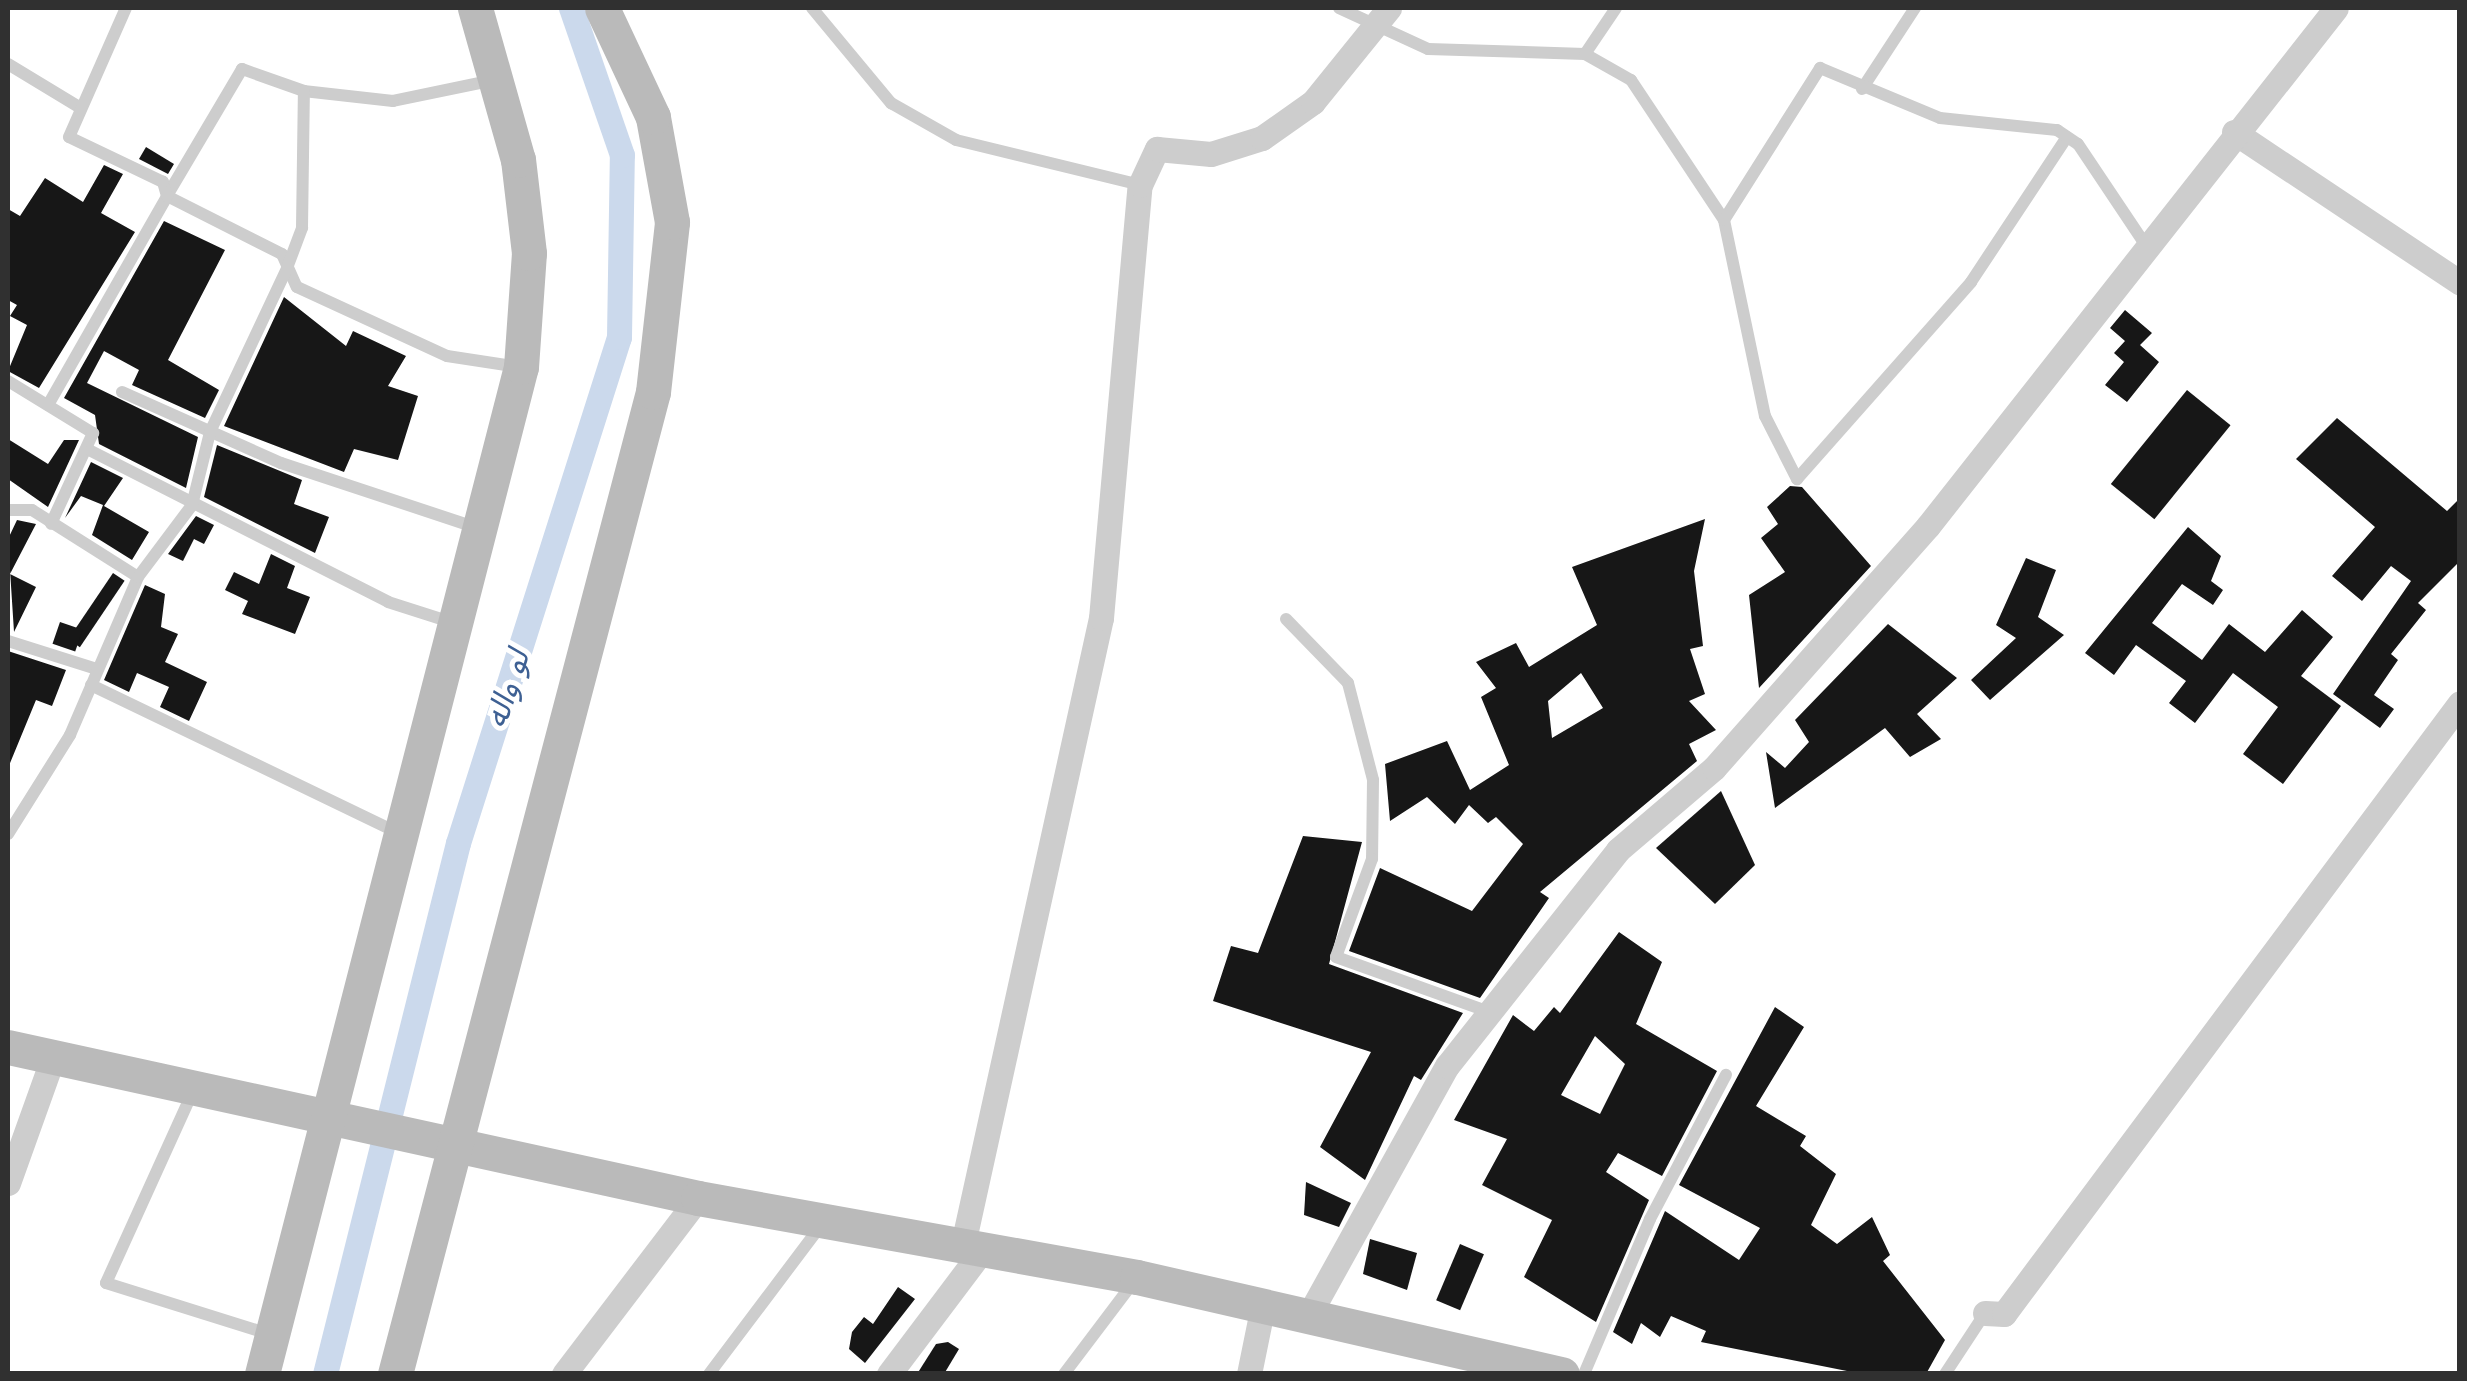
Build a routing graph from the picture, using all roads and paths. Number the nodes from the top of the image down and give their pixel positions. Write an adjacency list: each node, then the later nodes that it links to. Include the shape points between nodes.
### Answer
1 (126, 8): 17 (lane)
2 (475, 8): 13 (street)
3 (602, 8): 51 (street, via 653,117 672,222 653,392)
4 (812, 8): 20 (lane, via 891,103 956,140)
5 (1338, 8): 10 (lane)
6 (1389, 8): 10 (street)
7 (1616, 8): 11 (lane)
8 (1915, 8): 15 (lane)
9 (2336, 8): 18 (street)
10 (1364, 39): 11 (lane, via 1428,49); 20 (street, via 1314,102 1262,138 1211,154 1157,149)
11 (1585, 54): 22 (lane, via 1631,80)
12 (12, 67): 14 (lane); 17 (lane)
13 (498, 79): 16 (lane, via 393,101); 26 (street, via 529,253)
14 (8, 84)
15 (1862, 89): 19 (lane, via 1940,118); 22 (lane, via 1820,68)
16 (304, 91): 21 (lane, via 242,69); 24 (lane, via 302,228)
17 (80, 107): 21 (lane, via 68,137 163,182)
18 (2234, 132): 23 (street); 25 (street)
19 (2068, 137): 22 (lane, via 1970,282 1797,479 1766,416); 23 (lane)
20 (1140, 185): 55 (street, via 1101,618)
21 (166, 196): 24 (lane, via 282,254); 29 (lane)
22 (1724, 220)
23 (2147, 247): 45 (street, via 1928,526 1714,768 1618,850)
24 (287, 268): 26 (lane, via 296,287 447,356); 30 (lane)
25 (2460, 283)
26 (521, 367): 35 (street)
27 (8, 381): 29 (lane)
28 (122, 392): 30 (lane)
29 (48, 405): 31 (lane, via 93,433)
30 (210, 432): 32 (lane); 35 (lane)
31 (91, 452): 32 (lane); 34 (lane)
32 (192, 505): 36 (lane); 38 (lane, via 388,602)
33 (9, 513): 34 (lane)
34 (51, 524): 36 (lane)
35 (480, 529): 38 (street)
36 (138, 577): 40 (lane)
37 (1286, 620): 45 (lane, via 1348,683 1373,780 1372,859 1336,957)
38 (456, 624): 44 (street)
39 (8, 640): 40 (lane)
40 (98, 669): 41 (lane)
41 (91, 685): 43 (lane); 44 (lane)
42 (2460, 703): 58 (street, via 2004,1314)
43 (8, 834)
44 (403, 835): 50 (street)
45 (1490, 1012): 59 (street, via 1446,1066)
46 (8, 1047): 47 (street)
47 (53, 1057): 49 (street); 52 (street)
48 (1726, 1075): 69 (lane, via 1650,1218)
49 (194, 1089): 50 (street); 60 (lane, via 106,1283)
50 (324, 1118): 51 (street); 60 (street)
51 (452, 1144): 53 (street); 63 (street)
52 (8, 1183)
53 (698, 1198): 54 (street); 64 (street)
54 (824, 1221): 55 (street); 65 (lane)
55 (973, 1246): 56 (street); 66 (street)
56 (1137, 1277): 57 (street); 67 (lane)
57 (1262, 1310): 59 (street); 61 (street)
58 (1985, 1313): 70 (lane)
59 (1306, 1320): 68 (street)
60 (272, 1335): 62 (street)
61 (1247, 1373)
62 (262, 1374)
63 (395, 1374)
64 (564, 1374)
65 (710, 1374)
66 (888, 1374)
67 (1064, 1374)
68 (1562, 1374)
69 (1584, 1374)
70 (1945, 1374)

